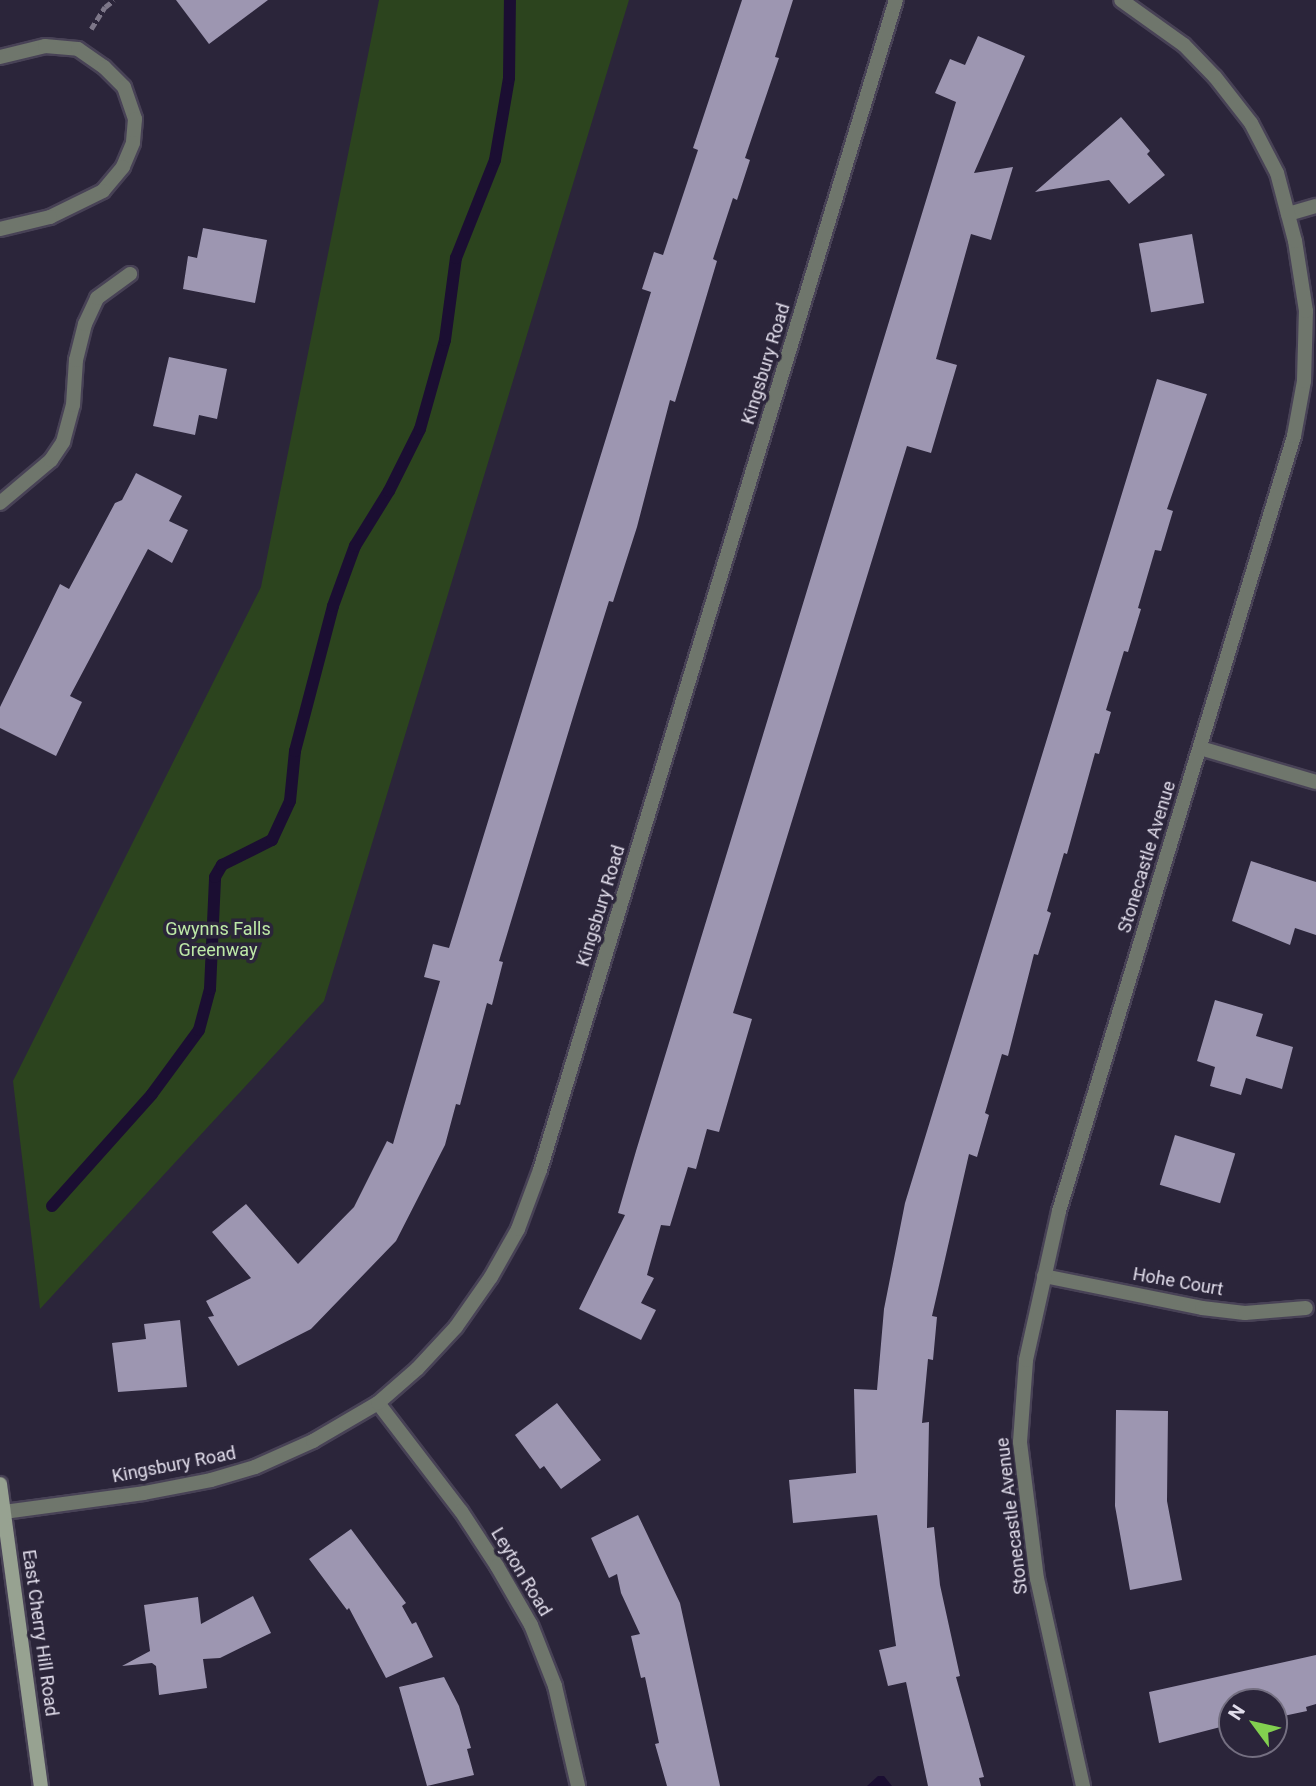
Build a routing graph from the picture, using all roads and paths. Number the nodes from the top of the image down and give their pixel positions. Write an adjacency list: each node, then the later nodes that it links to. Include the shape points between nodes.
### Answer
1 (114, 0): 4 (path)
2 (896, 0): 15 (street, Kingsbury Road, via 540,1170 518,1229 491,1277 456,1327)
3 (1121, 0): 7 (street, Stonecastle Avenue, via 1184,45 1251,123 1277,173)
4 (78, 49): 5 (street, via 45,46); 8 (street, via 124,87 135,119 133,143 123,167 103,191 78,206)
5 (0, 57)
6 (1316, 206): 7 (street)
7 (1288, 214): 11 (street, Stonecastle Avenue, via 1306,311 1304,381 1294,436)
8 (0, 229)
9 (130, 274): 10 (street, via 97,298 85,324 64,442 51,460)
10 (0, 503)
11 (1200, 748): 12 (street); 13 (street, Stonecastle Avenue, via 1059,1211)
12 (1316, 782)
13 (1044, 1276): 14 (street, Hohe Court, via 1202,1308 1245,1313); 20 (street, Stonecastle Avenue, via 1026,1360 1020,1442 1037,1579)
14 (1306, 1308)
15 (378, 1403): 17 (street, Kingsbury Road, via 313,1441 222,1477); 19 (street, Leyton Road, via 461,1511 531,1625 555,1686)
16 (0, 1484): 17 (main road, East Cherry Hill Road)
17 (4, 1512): 18 (main road, East Cherry Hill Road)
18 (41, 1786)
19 (578, 1786)
20 (1083, 1786)

